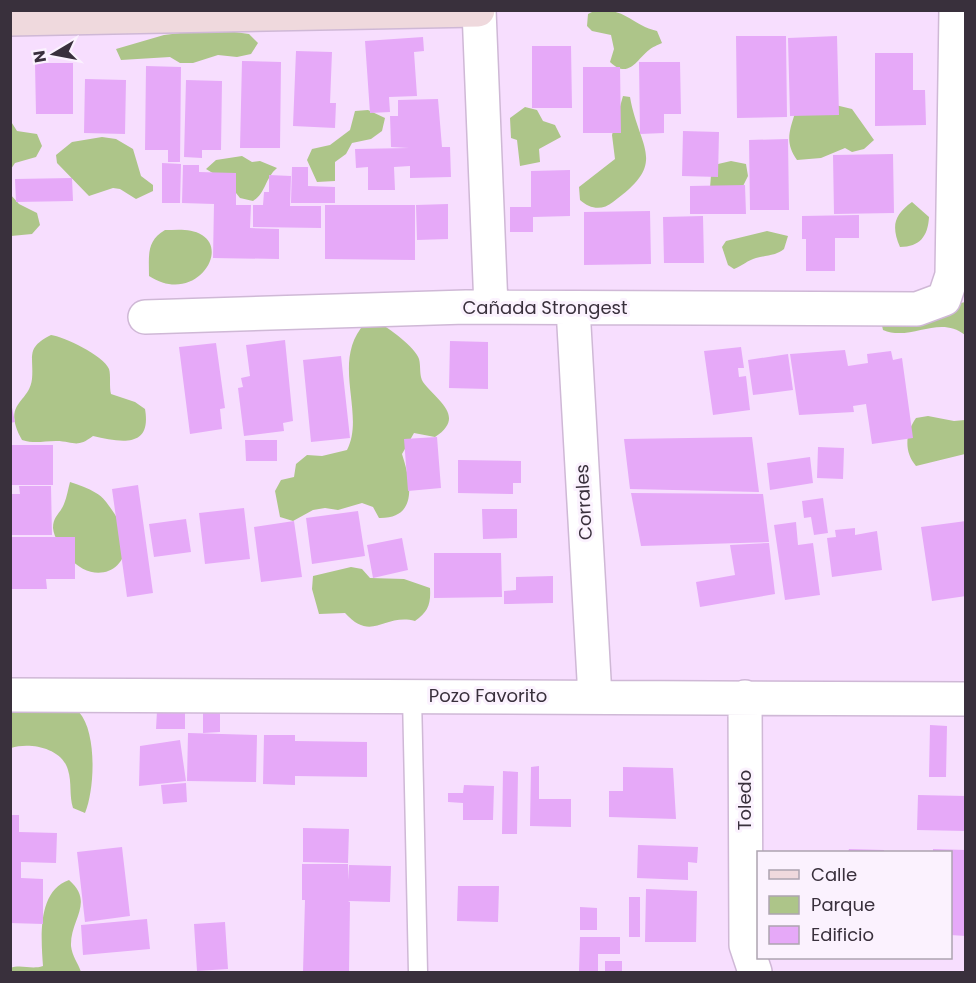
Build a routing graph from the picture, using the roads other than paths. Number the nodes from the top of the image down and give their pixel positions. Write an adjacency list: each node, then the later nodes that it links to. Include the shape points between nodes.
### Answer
1 (478, 10): 3 (street); 4 (street)
2 (956, 10): 5 (street, Cañada Strongest, via 952,275 944,299 917,309)
3 (10, 19)
4 (491, 307): 5 (street, Cañada Strongest); 6 (street, Cañada Strongest)
5 (573, 308): 9 (street, Corrales)
6 (145, 317)
7 (10, 695): 8 (street, Pozo Favorito)
8 (412, 696): 9 (street, Pozo Favorito); 12 (lane)
9 (596, 697): 10 (street, Pozo Favorito)
10 (745, 697): 11 (street, Pozo Favorito); 13 (street, Toledo, via 746,945)
11 (966, 699)
12 (418, 972)
13 (755, 972)

